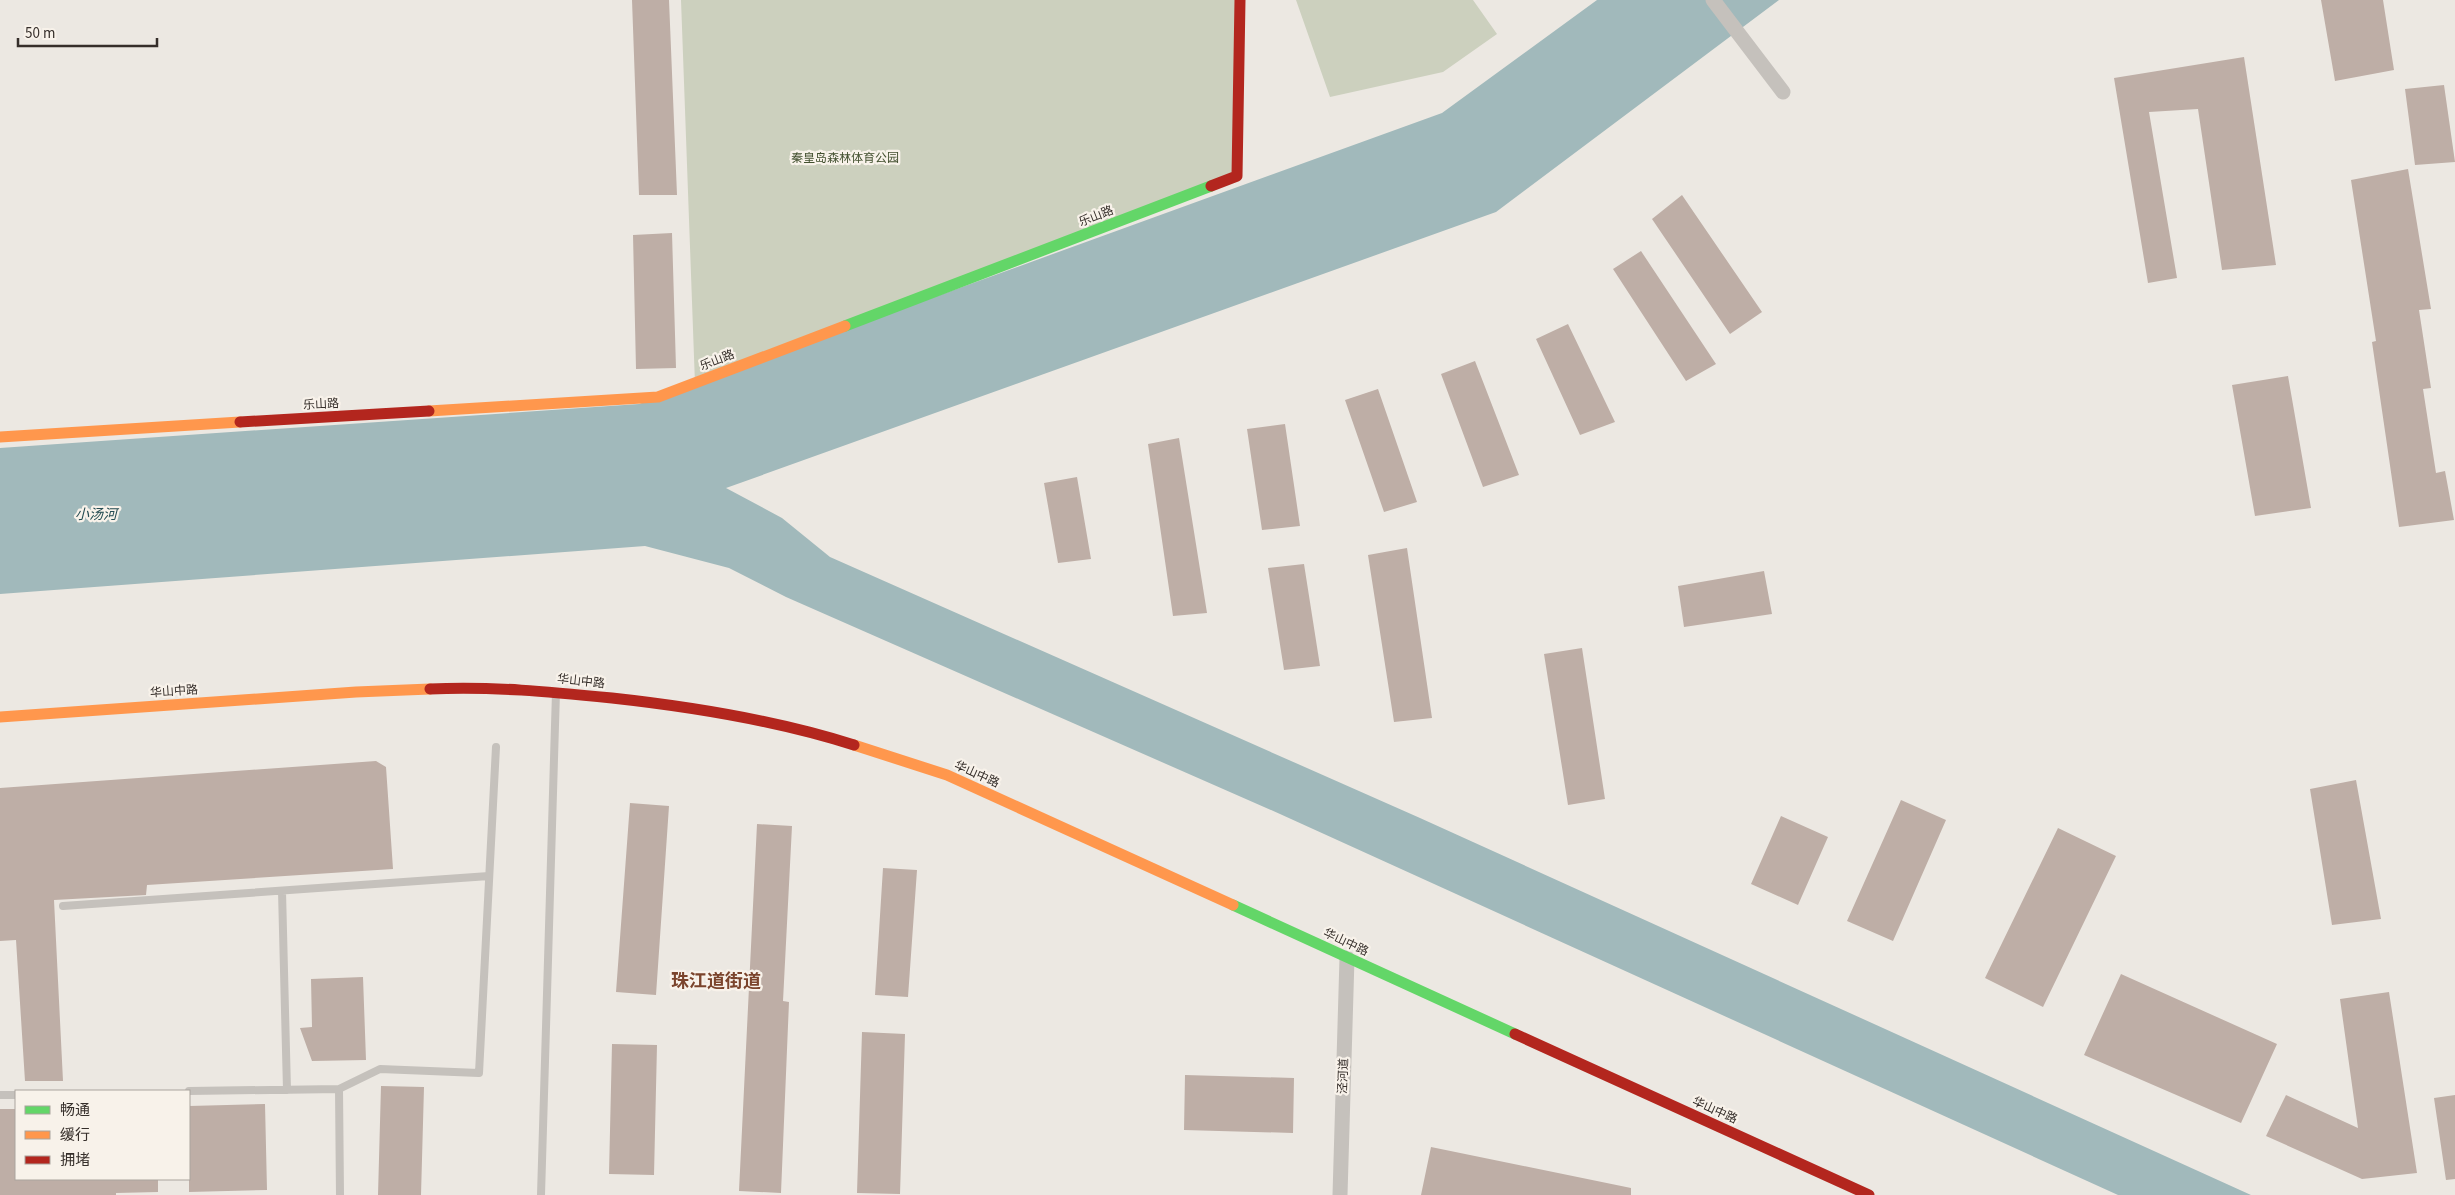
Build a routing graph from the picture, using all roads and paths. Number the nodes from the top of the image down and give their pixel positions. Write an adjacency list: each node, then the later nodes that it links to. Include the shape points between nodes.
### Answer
1 (1240, 0): 4 (street, 乐山路, via 1238,176 658,397)
2 (1713, 0): 3 (street)
3 (1783, 92)
4 (0, 437)
5 (556, 692): 6 (street, 华山中路, via 451,688 356,692); 11 (street, 华山中路, via 690,707 828,736 947,775); 18 (lane)
6 (0, 717)
7 (496, 747): 8 (lane)
8 (489, 876): 9 (lane); 12 (lane, via 479,1073 380,1069)
9 (282, 891): 10 (lane); 13 (lane)
10 (63, 906)
11 (1347, 958): 19 (street, 泾河道); 20 (street, 华山中路)
12 (339, 1089): 13 (lane); 17 (lane)
13 (287, 1090): 14 (lane)
14 (190, 1092)
15 (0, 1095): 16 (lane)
16 (15, 1095)
17 (340, 1195)
18 (541, 1195)
19 (1340, 1195)
20 (1868, 1195)

